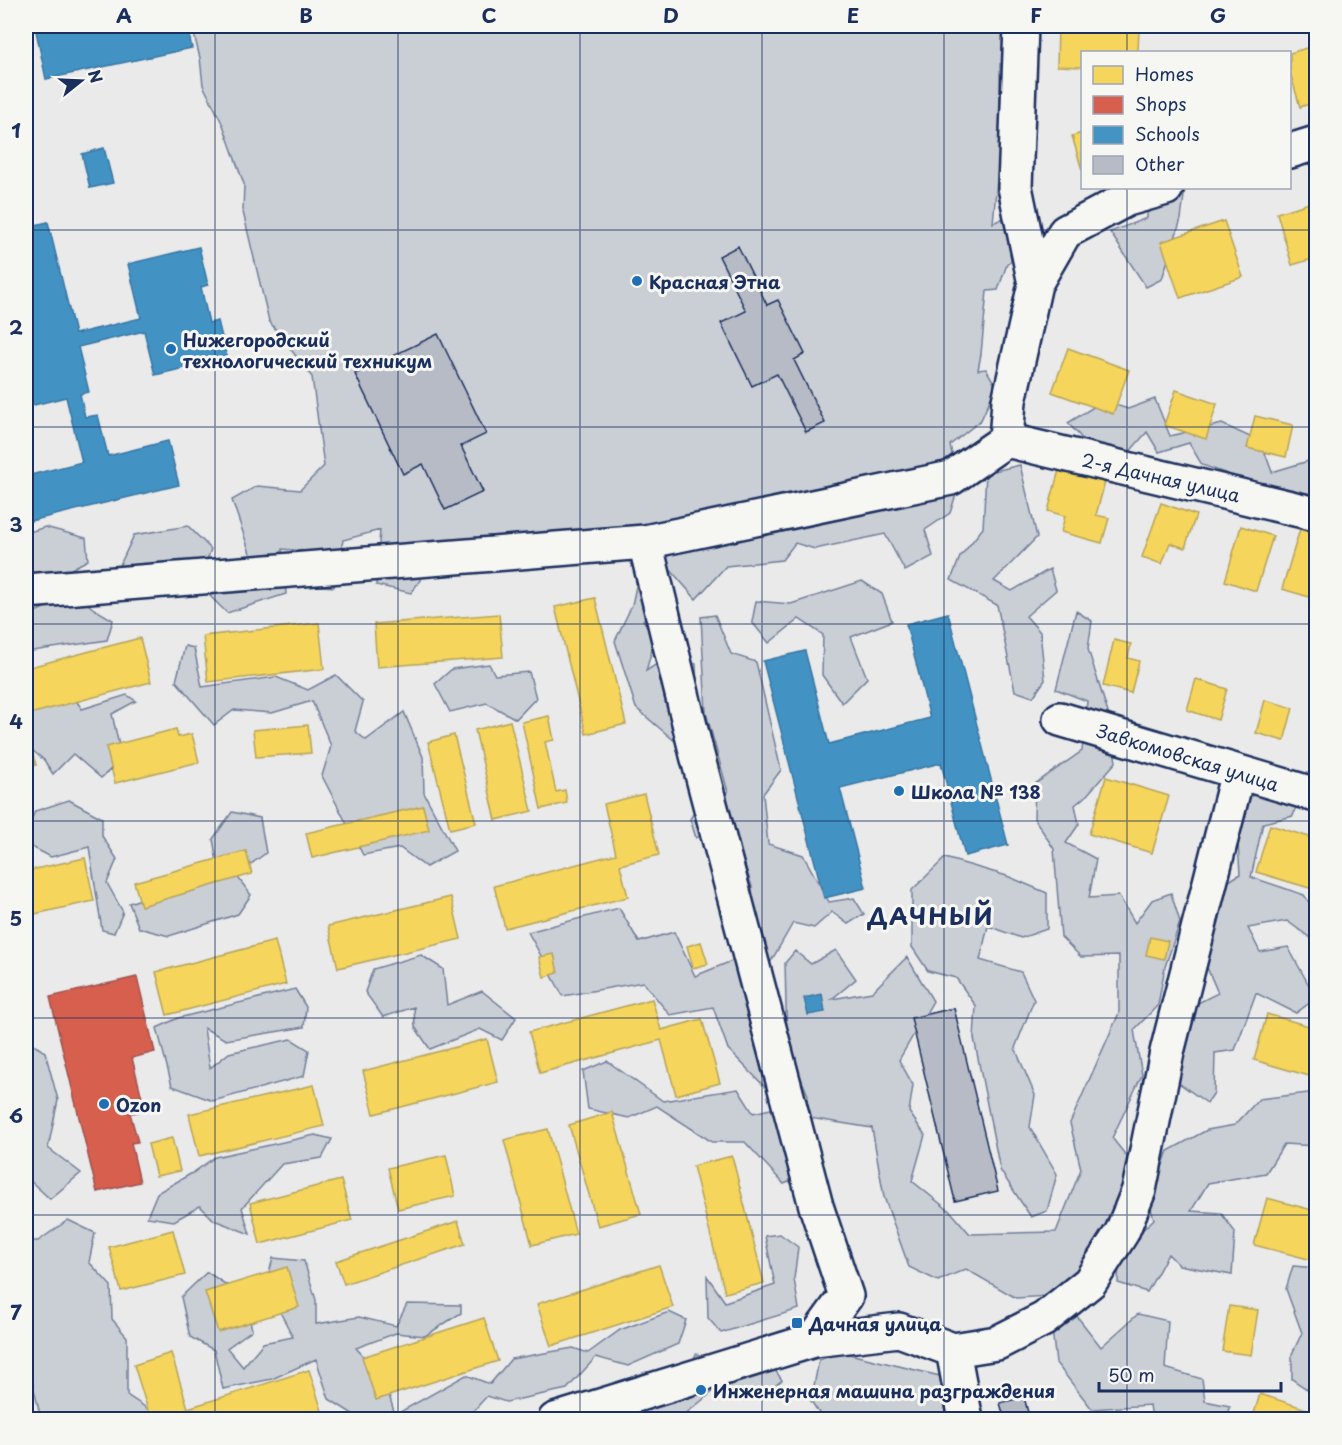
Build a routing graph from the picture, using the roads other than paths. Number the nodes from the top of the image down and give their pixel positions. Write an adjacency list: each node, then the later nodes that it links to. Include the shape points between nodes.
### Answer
1 (1021, 26): 5 (street, via 1015,188)
2 (1317, 143): 3 (street)
3 (1291, 151)
4 (1162, 189): 5 (street, via 1127,199 1065,232)
5 (1035, 284): 6 (street, via 1009,401)
6 (1006, 440): 7 (street, 2-я Дачная улица); 8 (street, via 951,478)
7 (1317, 514)
8 (645, 542): 9 (street); 13 (street, via 697,756 816,1206 846,1296)
9 (26, 591)
10 (1060, 718): 11 (street, Завкомовская улица)
11 (1238, 772): 12 (street, Завкомовская улица); 14 (street, via 1167,1052 1139,1190 1122,1232 1090,1282 1044,1319 997,1343)
12 (1317, 795)
13 (814, 1340): 14 (street, via 899,1330); 15 (street)
14 (953, 1350): 16 (street)
15 (555, 1419)
16 (966, 1419)

